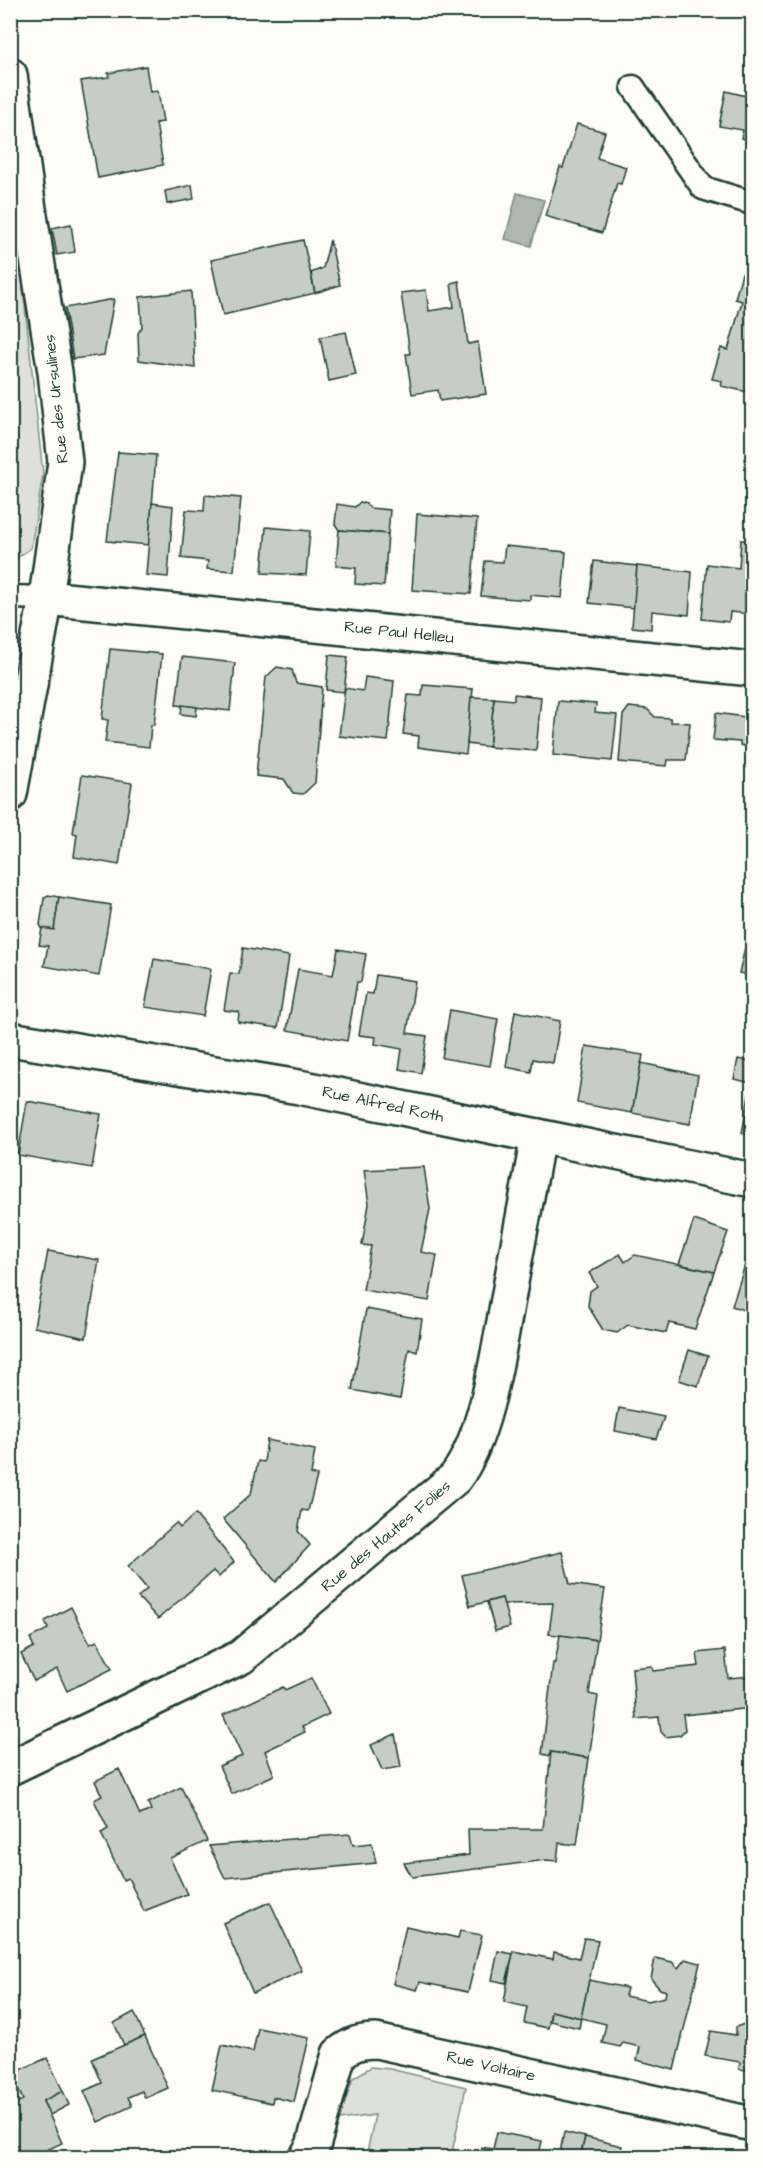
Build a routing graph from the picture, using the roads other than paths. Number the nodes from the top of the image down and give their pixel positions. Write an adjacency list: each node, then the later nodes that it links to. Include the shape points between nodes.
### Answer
1 (10, 75): 5 (street, Rue des Ursulines, via 65,462)
2 (633, 87): 3 (lane, via 703,188)
3 (753, 203)
4 (10, 597): 5 (lane)
5 (46, 598): 6 (street, Rue Paul Helleu); 7 (street, Rue des Ursulines)
6 (753, 669)
7 (10, 794)
8 (10, 1039): 9 (street, Rue Alfred Roth, via 299,1087)
9 (538, 1136): 10 (street, Rue Alfred Roth); 11 (street, Rue des Hautes Folies, via 490,1388 477,1436 455,1478 241,1657)
10 (753, 1180)
11 (10, 1768)
12 (753, 2124): 13 (street, Rue Voltaire, via 376,2041 361,2041 339,2054 313,2146)
13 (306, 2157)

